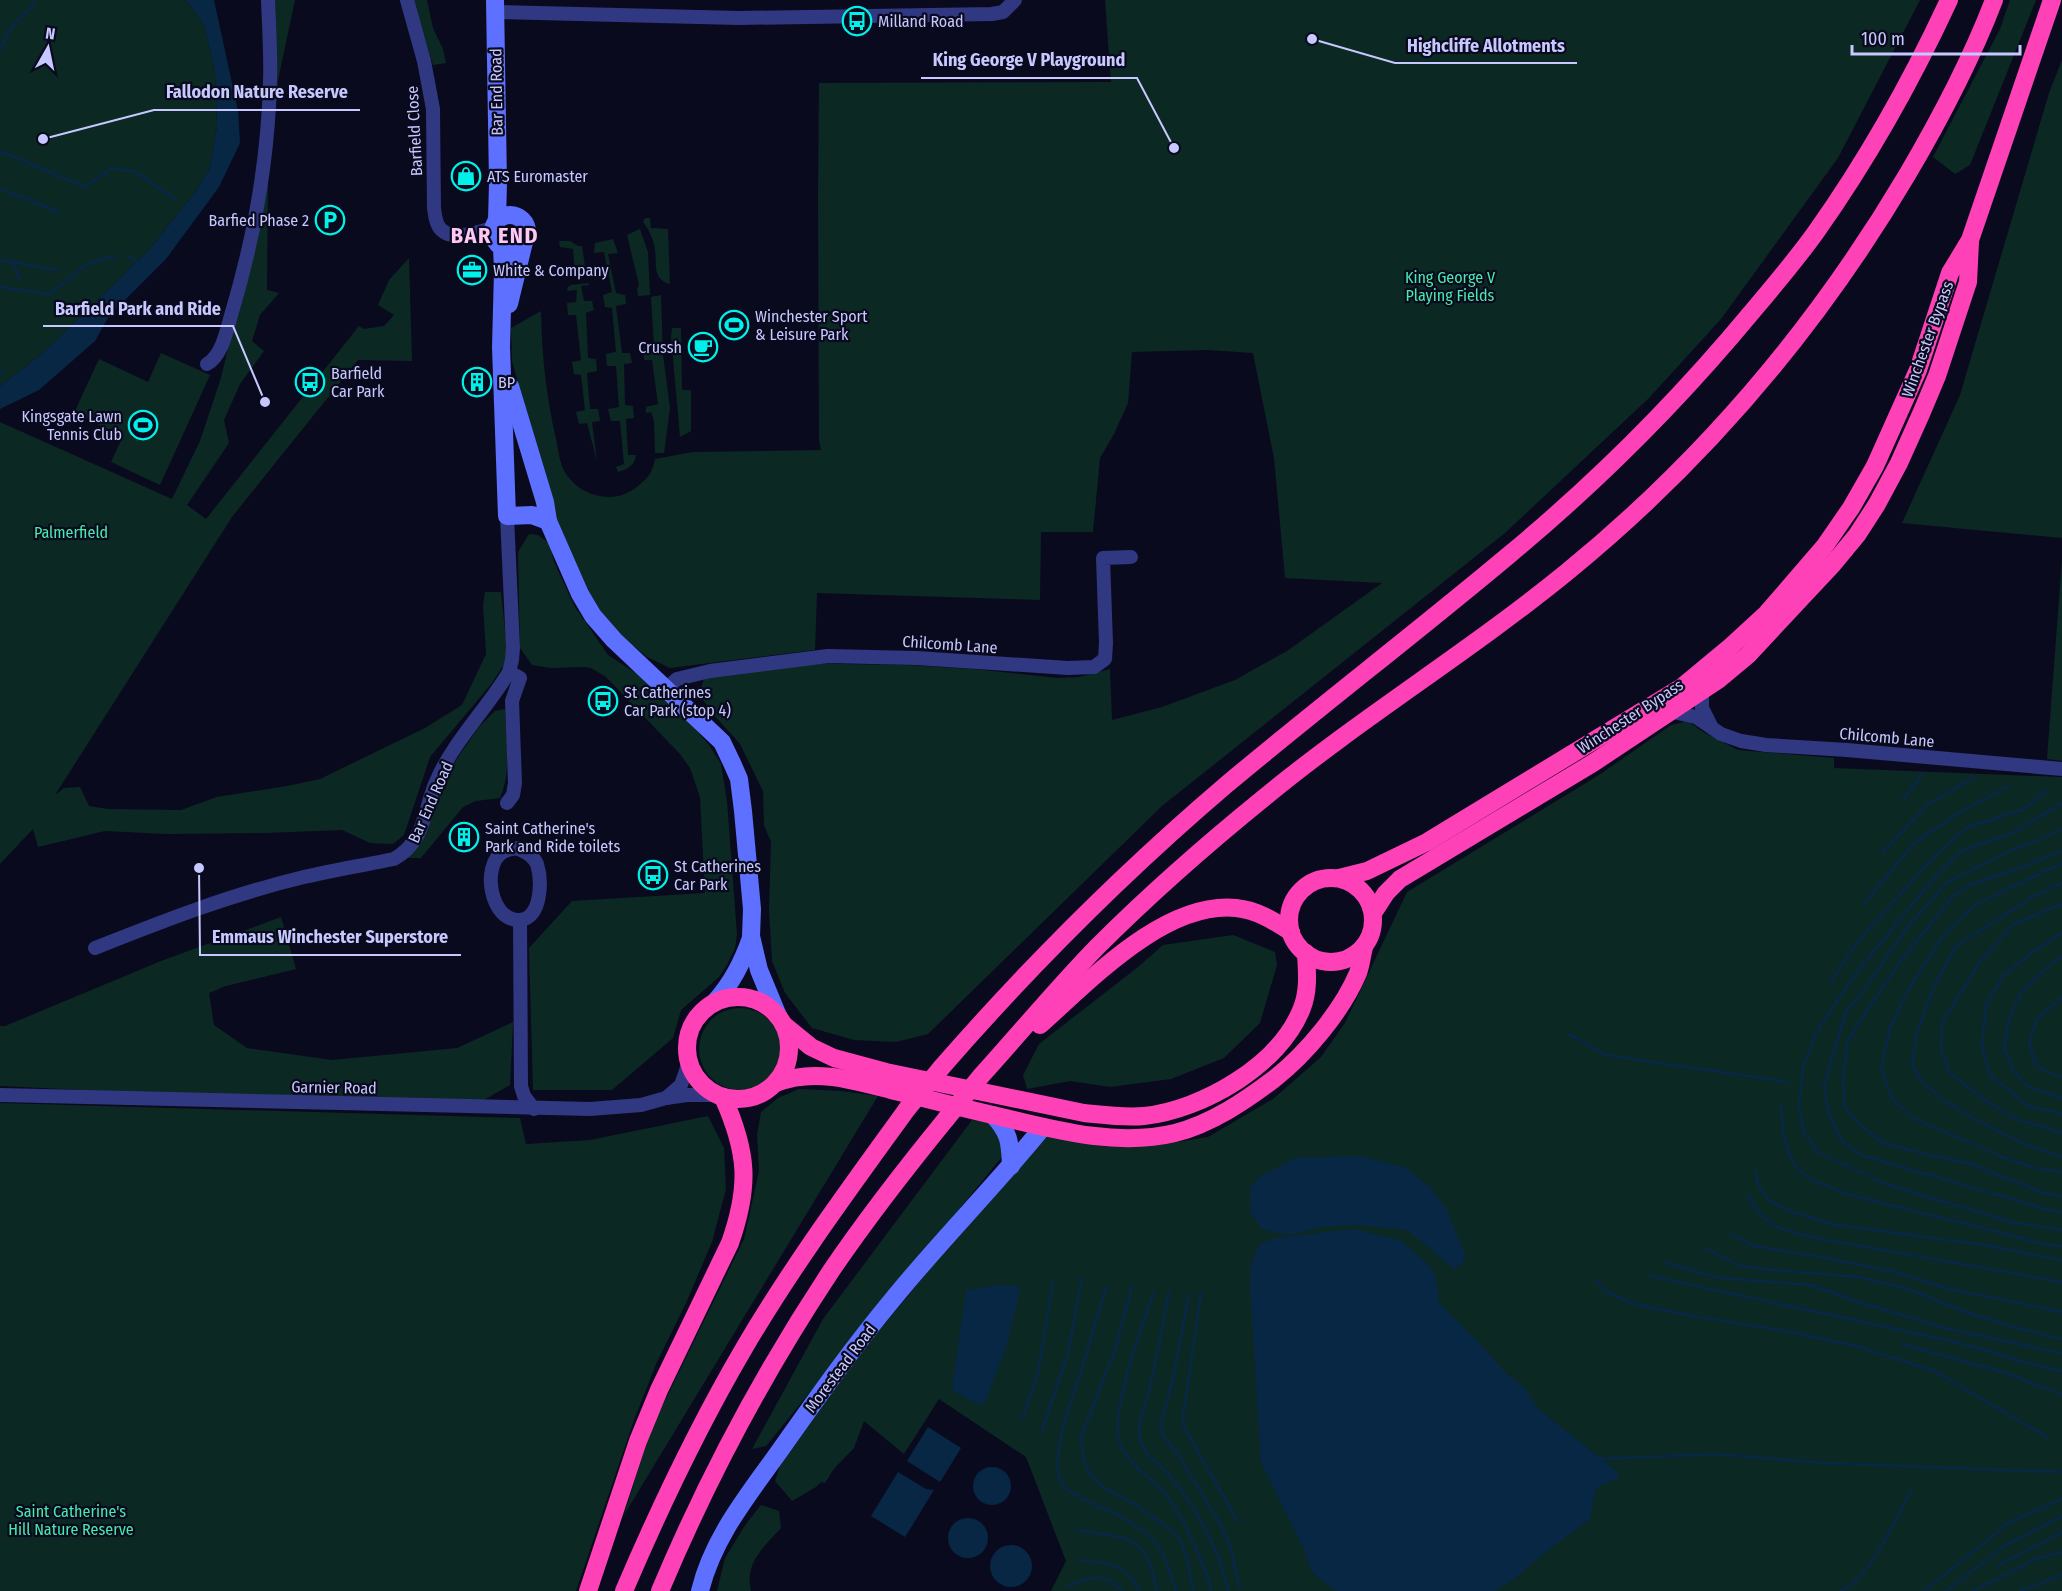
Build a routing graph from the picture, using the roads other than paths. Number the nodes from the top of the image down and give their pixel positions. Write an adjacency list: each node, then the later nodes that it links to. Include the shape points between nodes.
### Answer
1 (268, 0): 15 (street, via 270,83 259,194 224,340)
2 (407, 0): 11 (street, Barfield Close, via 433,109 439,228 458,235)
3 (1015, 0): 8 (street, via 1003,12 992,14 739,18)
4 (1949, 0): 48 (highway, bridge, via 1876,136 1815,232 1706,367 1654,422 1510,555 1234,779 1135,866 995,1006 941,1068 820,1228 743,1349 663,1502)
5 (1994, 0): 38 (highway, via 1940,116 1865,243 1797,338 1699,451 1639,511 1566,573 1332,745 1203,848 1098,947)
6 (2052, 0): 12 (highway)
7 (495, 6): 8 (street); 9 (main road, Bar End Road)
8 (581, 7)
9 (498, 183): 10 (main road, Bar End Road); 11 (main road, Bar End Road)
10 (514, 214): 11 (main road, via 504,215); 13 (main road, via 527,226)
11 (496, 234): 13 (main road, via 512,249); 14 (main road, Bar End Road)
12 (1970, 240): 22 (highway, Winchester Bypass, via 1968,282 1937,376 1877,504 1857,535 1781,621 1748,655); 27 (highway, Winchester Bypass, via 1950,273 1918,370 1875,466 1824,546 1767,613 1682,687 1427,842 1367,871)
13 (524, 242): 14 (main road, Bar End Road)
14 (502, 322): 16 (main road, Bar End Road)
15 (207, 364)
16 (503, 375): 17 (main road, Bar End Road); 18 (main road, via 511,390)
17 (507, 516): 18 (main road, via 532,515); 20 (street, Bar End Road)
18 (548, 521): 21 (main road, via 593,616)
19 (1131, 557): 21 (street, Chilcomb Lane, via 1103,558 1105,659 1094,667 828,656 710,671 677,679)
20 (515, 675): 26 (street, via 515,783); 33 (street, Bar End Road, via 450,757 435,785 417,839 406,852 394,859 262,889 175,916)
21 (667, 688): 31 (main road, via 722,742 739,778 752,909)
22 (1702, 692): 23 (highway, Winchester Bypass); 24 (street, via 1702,708)
23 (1672, 712): 24 (street, Chilcomb Lane, via 1696,717); 28 (highway, Winchester Bypass, via 1400,879)
24 (1711, 728): 25 (street, Chilcomb Lane, via 1741,741 1766,745)
25 (2062, 770)
26 (507, 803)
27 (1339, 878): 28 (highway, via 1362,890); 30 (highway, via 1318,880 1300,891 1290,910)
28 (1373, 913): 32 (highway, via 1370,937)
29 (520, 920): 29 (street, via 498,911 491,883 495,860 503,851 516,848 525,851 537,864 539,883 535,909); 43 (street, via 521,1086)
30 (1291, 932): 34 (highway); 38 (highway, via 1273,920 1236,908 1214,909 1169,923 1118,957)
31 (751, 936): 35 (main road, via 743,962); 36 (main road, via 759,970)
32 (1364, 947): 34 (highway, via 1354,955 1330,962); 45 (highway, via 1358,972 1328,1022 1287,1069 1233,1108 1205,1122 1150,1138 1118,1138)
33 (95, 948)
34 (1306, 953): 36 (highway, via 1307,987 1302,1007 1279,1045 1222,1090 1172,1111 1143,1116 1084,1113 886,1072 834,1058 811,1047)
35 (714, 1003): 36 (highway, via 748,998 770,1008); 37 (highway, via 694,1022 687,1048)
36 (781, 1020): 39 (highway, via 790,1049)
37 (689, 1062): 41 (highway, via 700,1082); 42 (street, via 681,1085)
38 (981, 1076): 49 (highway, bridge, via 876,1207 795,1329 736,1430)
39 (776, 1083): 41 (highway, via 751,1098); 44 (highway, via 799,1075 844,1078)
40 (0, 1095): 43 (street, Garnier Road)
41 (721, 1096): 42 (street, Garnier Road); 47 (highway, via 736,1134 744,1176 737,1222 638,1441)
42 (666, 1098): 43 (street, Garnier Road, via 614,1108)
43 (534, 1108)
44 (993, 1115): 45 (highway); 46 (main road, via 1010,1142)
45 (1043, 1127): 46 (main road, Morestead Road)
46 (1011, 1166): 50 (main road, Morestead Road, via 936,1247 852,1350 732,1519 709,1559)
47 (588, 1591)
48 (624, 1591)
49 (660, 1591)
50 (700, 1591)

